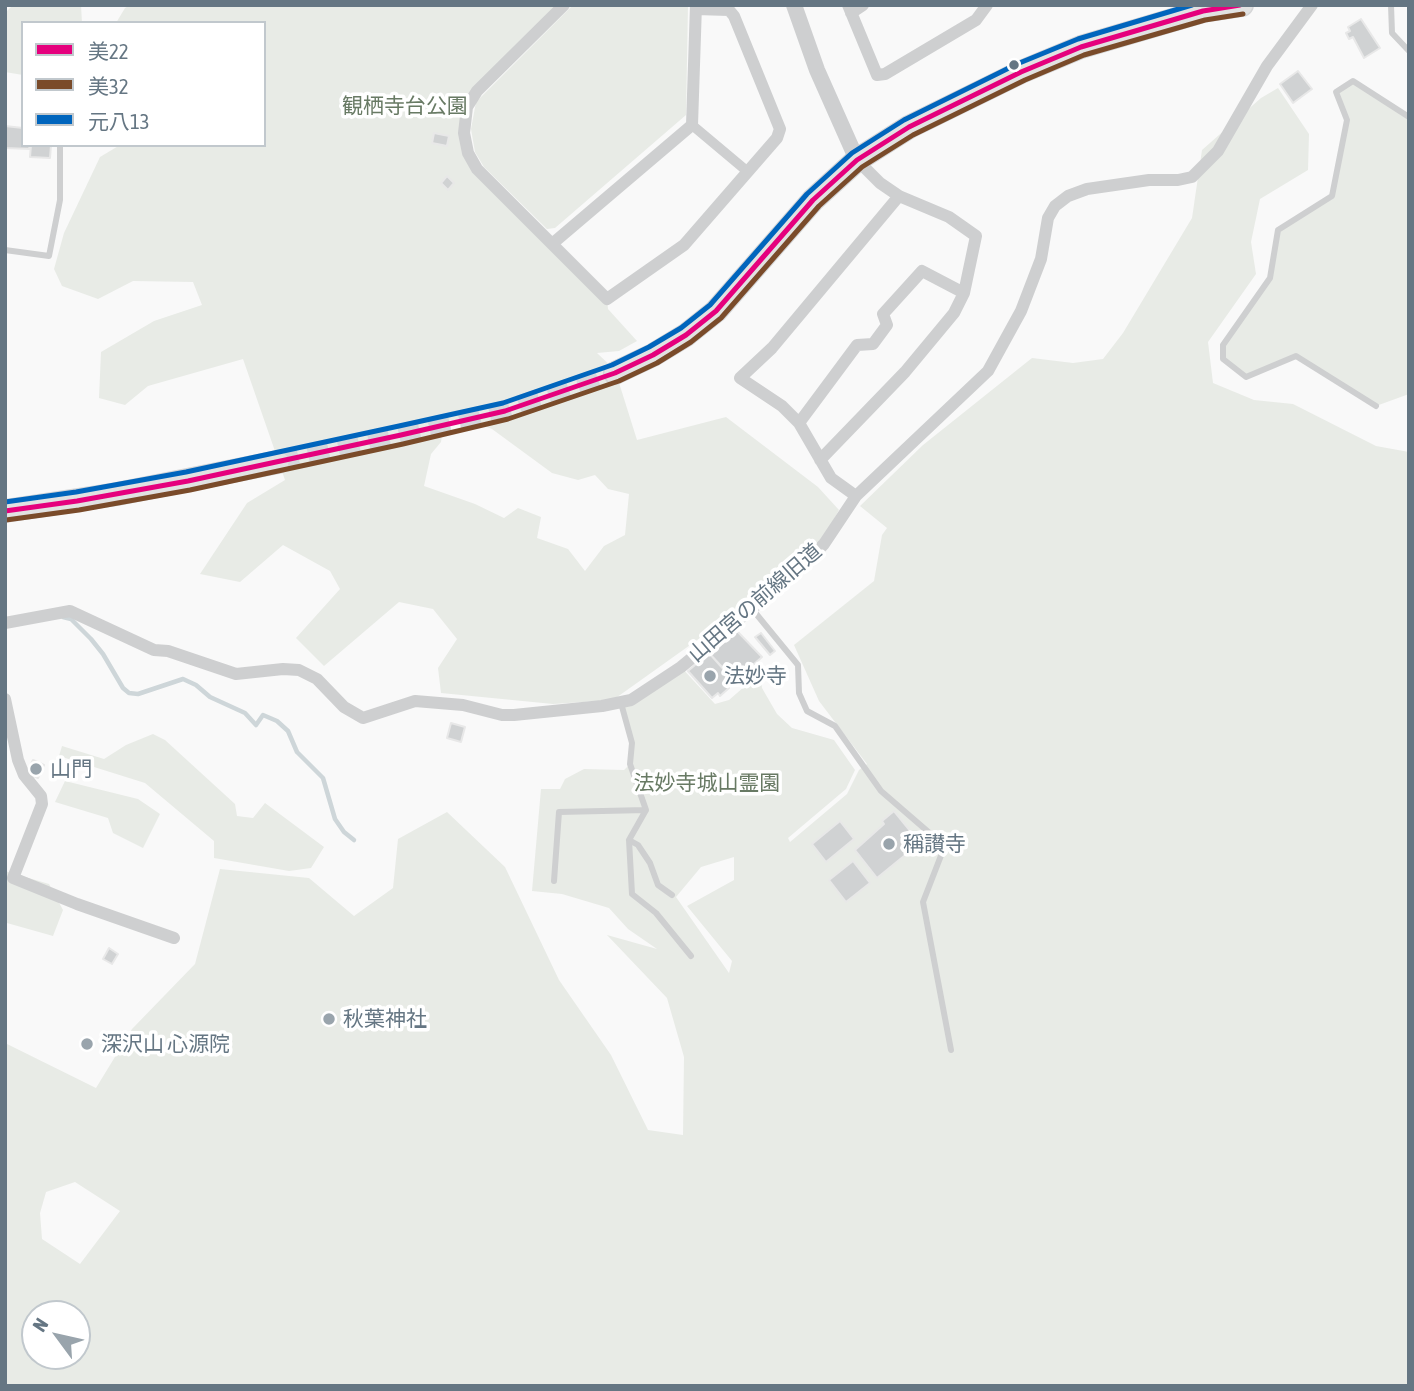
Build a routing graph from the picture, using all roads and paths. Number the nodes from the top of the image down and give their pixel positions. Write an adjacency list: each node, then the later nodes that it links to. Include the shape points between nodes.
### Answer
1 (564, 5): 17 (street, via 477,91 464,122 468,153 477,169)
2 (794, 5): 14 (street)
3 (863, 5): 9 (street)
4 (987, 5): 9 (street, via 976,20 877,75)
5 (1242, 5): 14 (main road, via 1203,11 1081,47 962,100)
6 (1312, 5): 25 (street, 山田宮の前線旧道, via 1267,66 1218,151 1192,177 1087,189 1055,206 1021,311 988,371)
7 (1391, 5): 10 (lane, via 1392,33)
8 (696, 7): 12 (street); 15 (street, via 729,10 734,16 780,130)
9 (850, 9)
10 (1409, 51)
11 (1409, 117): 21 (lane, via 1353,81 1336,92 1347,120 1332,197 1279,230 1270,278 1223,345 1223,359 1246,377 1296,356)
12 (692, 125): 15 (street); 17 (street)
13 (60, 147): 18 (lane, via 60,200 49,256)
14 (857, 160): 16 (street); 20 (main road, via 793,221 716,312 653,355)
15 (748, 172): 17 (street, via 684,246 607,299)
16 (899, 196): 19 (street, via 949,217 976,236); 22 (street, via 772,348 740,378)
17 (552, 244)
18 (5, 250)
19 (964, 292): 22 (street, via 922,271 883,314 887,325 873,344 857,345); 23 (street, via 940,331 905,372)
20 (615, 373)
21 (1376, 406)
22 (799, 422): 23 (street)
23 (820, 460): 25 (street, via 831,478)
24 (278, 462): 26 (main road)
25 (856, 496): 27 (street, 山田宮の前線旧道, via 819,551)
26 (5, 511)
27 (753, 610): 30 (street, 山田宮の前線旧道, via 681,667); 37 (lane, via 798,665 802,705 835,726 881,791 940,842 942,853 923,902)
28 (5, 622): 30 (street, 山田宮の前線旧道, via 70,611 154,650 236,674 299,670 317,679 344,707 363,718 415,701 463,705 502,715)
29 (5, 699): 35 (street, via 18,760 42,804 13,878)
30 (621, 703): 31 (lane, via 632,743 631,764)
31 (646, 810): 32 (lane); 33 (lane, via 559,811)
32 (629, 840): 34 (lane, via 650,863 657,885); 36 (lane, via 632,894 656,913)
33 (554, 881)
34 (672, 895)
35 (174, 938)
36 (691, 956)
37 (951, 1050)

